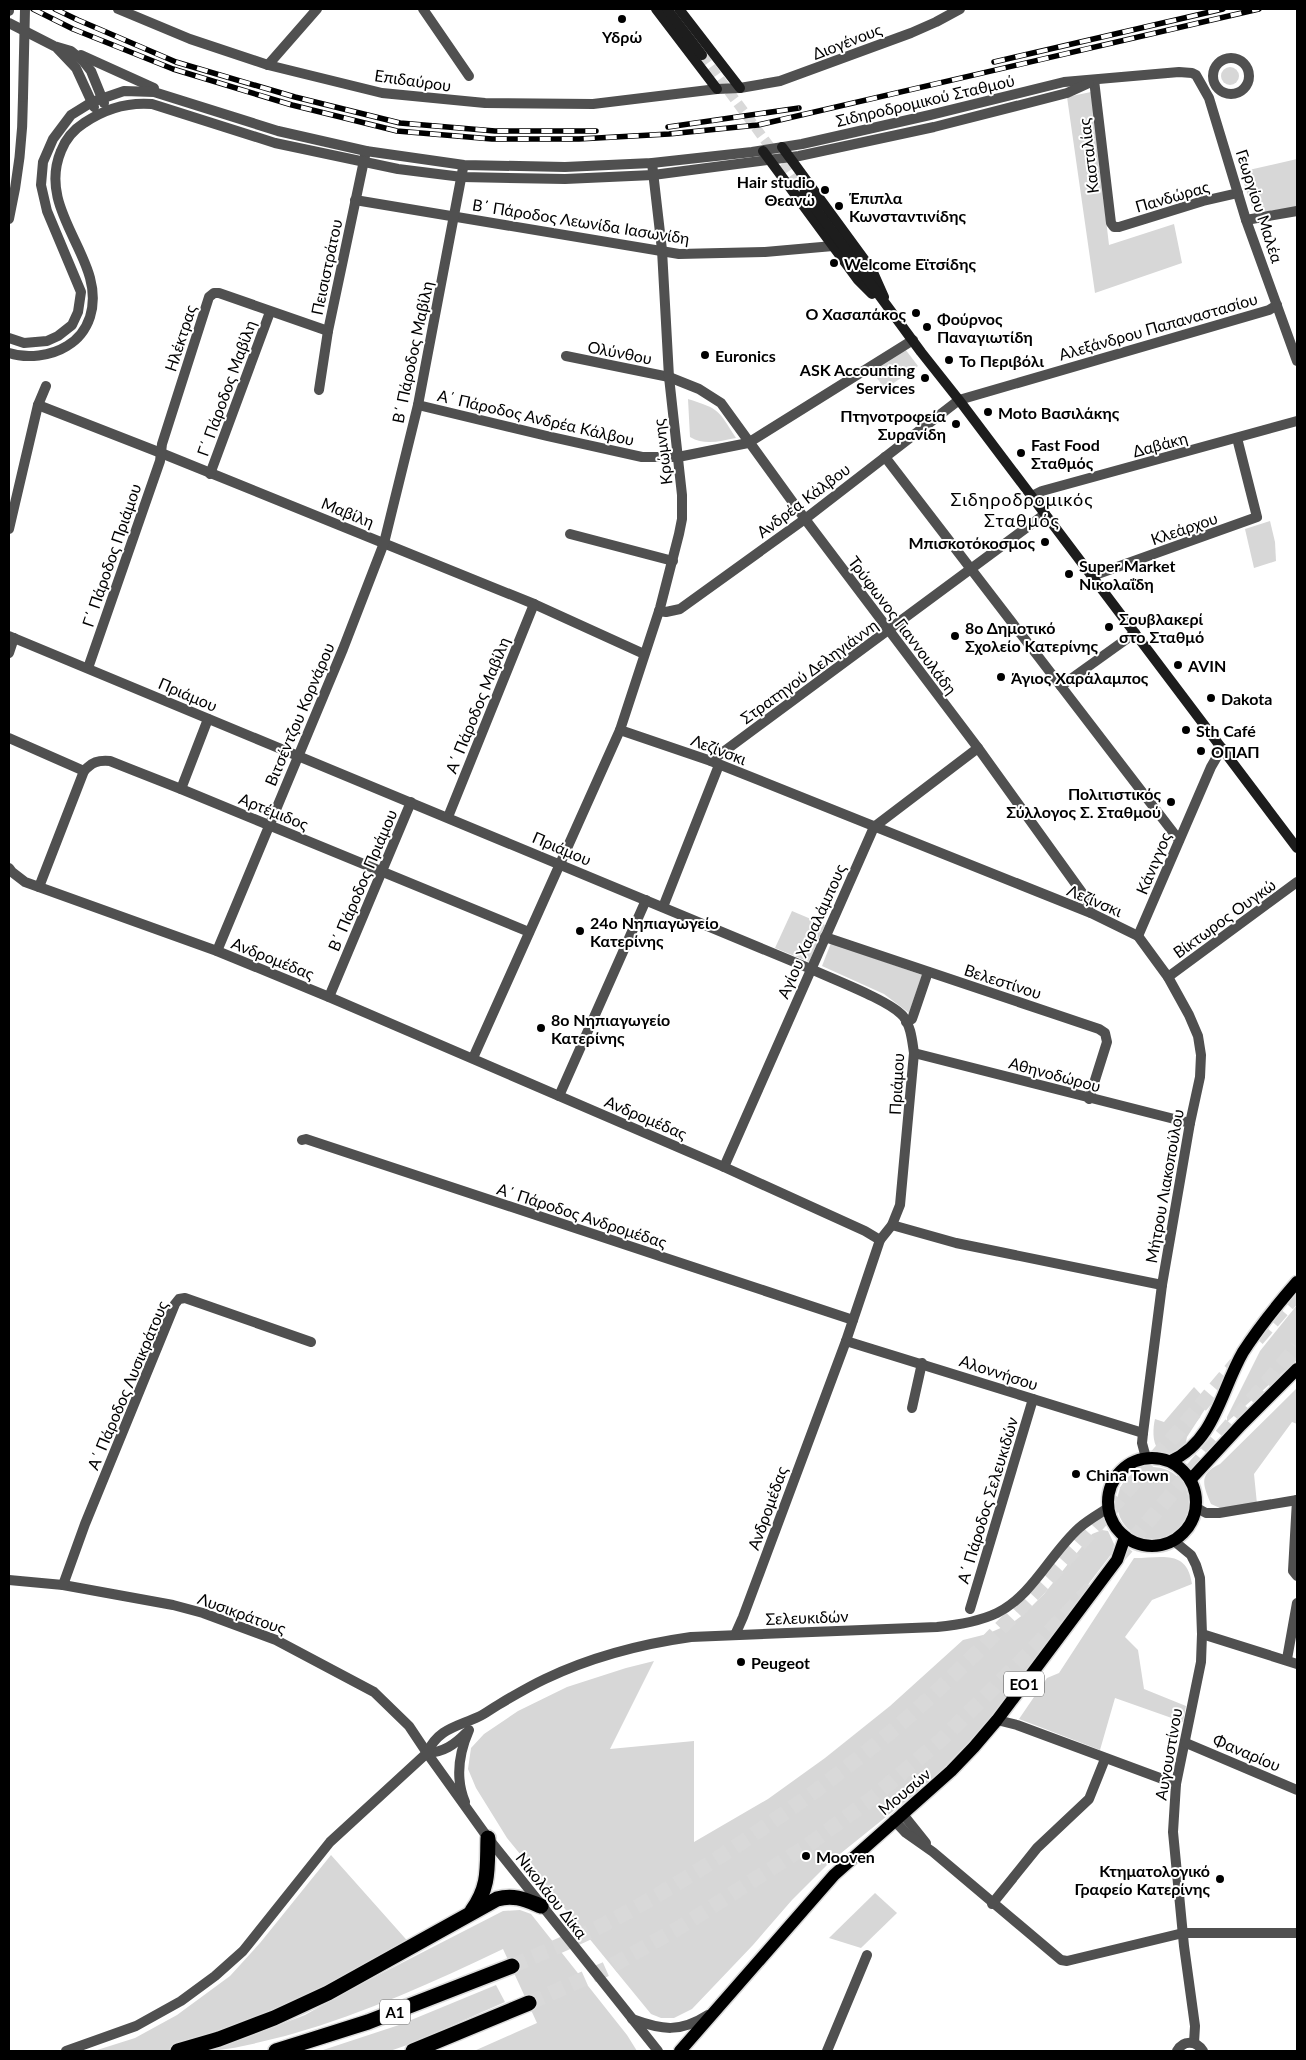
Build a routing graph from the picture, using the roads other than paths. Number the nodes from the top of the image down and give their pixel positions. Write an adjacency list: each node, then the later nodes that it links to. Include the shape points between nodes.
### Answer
1 (25, 9): 45 (street, bridge, via 22,134)
2 (118, 9): 13 (street, Επιδαύρου, via 190,39)
3 (317, 9): 13 (street)
4 (423, 9): 15 (street)
5 (656, 9): 19 (main road)
6 (667, 9): 12 (main road)
7 (679, 9): 18 (main road)
8 (960, 9): 18 (street, Διογένους, via 910,33 797,76)
9 (9, 23): 10 (street)
10 (54, 46): 11 (street); 24 (street, via 76,68)
11 (71, 51): 22 (street); 23 (street, via 91,71)
12 (702, 56)
13 (268, 65): 19 (street, Επιδαύρου, via 382,93 485,104 593,104)
14 (1213, 74): 17 (street); 21 (street, via 1218,88); 21 (street, via 1217,65 1227,58 1237,59 1246,67 1246,85 1236,93)
15 (469, 76)
16 (1094, 80): 17 (street, Σιδηροδρομικού Σταθμού, via 1192,73); 28 (street, Σιδηροδρομικού Σταθμού, via 1064,82); 29 (street, Σιδηροδρομικού Σταθμού, via 1067,93); 47 (street, Κασταλίας)
17 (1204, 87): 21 (street); 25 (street, Γεωργίου Μαλέα)
18 (740, 88): 20 (street, Διογένους)
19 (717, 89): 20 (street, Επιδαύρου)
20 (729, 89)
21 (1225, 92): 25 (street)
22 (174, 97): 23 (street, via 138,90); 32 (street, Σιδηροδρομικού Σταθμού, via 278,131)
23 (102, 98): 24 (street); 26 (street)
24 (92, 102): 27 (street); 54 (street, via 71,115 61,126 42,169 41,185 47,211 81,292 78,312 72,324 47,341 24,343)
25 (1213, 108): 41 (street, Γεωργίου Μαλέα)
26 (107, 110): 27 (street, Σιδηροδρομικού Σταθμού); 35 (street, Σιδηροδρομικού Σταθμού, via 134,103 152,104 275,143)
27 (97, 115): 56 (street, Σιδηροδρομικού Σταθμού, via 71,132 58,158 55,175 56,193 68,229 92,284 93,306 87,326 75,341 62,350 26,356)
28 (930, 115): 29 (street); 30 (street, Σιδηροδρομικού Σταθμού)
29 (934, 127): 33 (street, Σιδηροδρομικού Σταθμού)
30 (782, 147): 31 (street, Σιδηροδρομικού Σταθμού); 33 (main road)
31 (763, 150): 34 (main road); 36 (street, Σιδηροδρομικού Σταθμού)
32 (366, 151): 35 (street, Πεισιστράτου); 37 (street, Σιδηροδρομικού Σταθμού)
33 (790, 157): 34 (street, Σιδηροδρομικού Σταθμού); 51 (main road, via 872,270)
34 (771, 160): 38 (street, Σιδηροδρομικού Σταθμού); 48 (main road)
35 (363, 162): 39 (street, Σιδηροδρομικού Σταθμού); 42 (street, Πεισιστράτου)
36 (652, 163): 37 (street, Σιδηροδρομικού Σταθμού, via 556,167); 38 (street, Κρώμνης)
37 (464, 165): 39 (street, Β΄ Πάροδος Μαβίλη)
38 (653, 175): 39 (street, Σιδηροδρομικού Σταθμού, via 565,179); 49 (street, Κρώμνης)
39 (462, 177): 44 (street, Β΄ Πάροδος Μαβίλη)
40 (804, 193): 51 (main road)
41 (1238, 194): 46 (street, Γεωργίου Μαλέα); 47 (street, Πανδώρας)
42 (355, 200): 44 (street, Β΄ Πάροδος Λεωνίδα Ιασωνίδη); 53 (street, Πεισιστράτου)
43 (1297, 211): 46 (street)
44 (455, 216): 49 (street, Β΄ Πάροδος Λεωνίδα Ιασωνίδη); 63 (street, Β΄ Πάροδος Μαβίλη)
45 (9, 219)
46 (1246, 220): 50 (street, Γεωργίου Μαλέα)
47 (1114, 227)
48 (833, 246): 49 (street, Β΄ Πάροδος Λεωνίδα Ιασωνίδη, via 698,255); 51 (main road, via 865,288)
49 (662, 250): 59 (street, Κρώμνης)
50 (1277, 305): 58 (street, Γεωργίου Μαλέα); 62 (street, Αλεξάνδρου Παπαναστασίου, via 1269,310)
51 (889, 309): 55 (main road)
52 (270, 312): 53 (street, Ηλέκτρας); 68 (street, Ηλέκτρας, via 220,293 209,297); 71 (street, Γ΄ Πάροδος Μαβίλη)
53 (328, 331): 61 (street, Πεισιστράτου)
54 (9, 338)
55 (913, 340): 62 (main road); 67 (street)
56 (9, 353)
57 (566, 356): 59 (street, Ολύνθου)
58 (1297, 361)
59 (669, 377): 67 (street, Τρύφωνος Γιαννουλάδη, via 699,389 721,403); 69 (street, Κρώμνης)
60 (46, 386): 64 (street)
61 (319, 390)
62 (959, 400): 70 (street, Ανδρέα Κάλβου); 72 (main road)
63 (418, 405): 69 (street, Α΄ Πάροδος Ανδρέα Κάλβου, via 642,457); 77 (street, Β΄ Πάροδος Μαβίλη)
64 (38, 406): 68 (street, Μαβίλη); 75 (street)
65 (1297, 421): 66 (street, Δαβάκη)
66 (1237, 438): 72 (street, Δαβάκη); 80 (street, Κλεάρχου, via 1257,517)
67 (748, 443): 69 (street, Α΄ Πάροδος Ανδρέα Κάλβου); 74 (street, Τρύφωνος Γιαννουλάδη)
68 (161, 452): 71 (street, Μαβίλη); 88 (street, Γ΄ Πάροδος Πριάμου)
69 (678, 456): 78 (street, Κρώμνης, via 682,519)
70 (885, 457): 74 (street, Ανδρέα Κάλβου); 79 (street)
71 (210, 474): 77 (street, Μαβίλη)
72 (1032, 496): 73 (main road)
73 (1046, 514): 79 (street, Στρατηγού Δεληγιάννη); 80 (main road)
74 (804, 519): 82 (street, Ανδρέα Κάλβου, via 680,609); 83 (street, Τρύφωνος Γιαννουλάδη)
75 (9, 529)
76 (570, 534): 78 (street)
77 (384, 543): 81 (street, Μαβίλη); 95 (street, Βιτσέντζου Κορνάρου)
78 (673, 561): 82 (street, Κρώμνης)
79 (972, 569): 83 (street, Στρατηγού Δεληγιάννη); 89 (street)
80 (1092, 576): 84 (main road)
81 (534, 604): 87 (street, Μαβίλη); 100 (street, Α΄ Πάροδος Μαβίλη)
82 (659, 611): 87 (street, Κρώμνης)
83 (889, 631): 93 (street, Τρύφωνος Γιαννουλάδη); 96 (street, Στρατηγού Δεληγιάννη)
84 (1135, 633): 89 (street); 94 (main road)
85 (11, 637): 86 (street); 88 (street, Πριάμου)
86 (9, 653)
87 (644, 654): 91 (street, Κρώμνης)
88 (88, 668): 90 (street, Πριάμου)
89 (1061, 686): 103 (street)
90 (208, 719): 95 (street, Πριάμου); 98 (street)
91 (620, 730): 96 (street, Λεζίνσκι); 105 (street)
92 (9, 738): 97 (street)
93 (978, 748): 102 (street, Αγίου Χαραλάμπους); 112 (street, Τρύφωνος Γιαννουλάδη, via 1088,901)
94 (1222, 748): 103 (street, Κάνιγγος); 104 (main road)
95 (297, 757): 99 (street, Πριάμου); 101 (street, Βιτσέντζου Κορνάρου)
96 (715, 763): 102 (street, Λεζίνσκι); 111 (street)
97 (84, 771): 98 (street, Αρτέμιδος, via 91,763 110,761); 109 (street)
98 (181, 788): 101 (street, Αρτέμιδος)
99 (411, 802): 100 (street, Πριάμου); 107 (street, Β΄ Πάροδος Πριάμου)
100 (448, 817): 105 (street, Πριάμου)
101 (269, 826): 107 (street, Αρτέμιδος); 116 (street, Βιτσέντζου Κορνάρου)
102 (874, 827): 112 (street, Λεζίνσκι); 115 (street, Αγίου Χαραλάμπους)
103 (1179, 840): 114 (street, Κάνιγγος)
104 (1297, 848)
105 (559, 863): 110 (street, Πριάμου); 113 (street)
106 (9, 868): 109 (street, Ανδρομέδας, via 25,882)
107 (382, 871): 113 (street, Αρτέμιδος); 120 (street, Β΄ Πάροδος Πριάμου)
108 (1297, 882): 119 (street, Βίκτωρος Ουγκώ)
109 (39, 887): 116 (street, Ανδρομέδας)
110 (646, 900): 111 (street, Πριάμου); 124 (street)
111 (663, 907): 117 (street, Πριάμου)
112 (1091, 914): 114 (street, Λεζίνσκι)
113 (529, 932): 123 (street)
114 (1138, 936): 119 (street, Μήτρου Λιακοπούλου)
115 (825, 938): 117 (street, Αγίου Χαραλάμπους); 118 (street, Βελεστίνου)
116 (217, 951): 120 (street, Ανδρομέδας)
117 (811, 969): 121 (street, Πριάμου, via 885,1003); 128 (street, Αγίου Χαραλάμπους)
118 (928, 972): 121 (street, via 912,1019); 125 (street, Βελεστίνου, via 1105,1033 1107,1042)
119 (1168, 978): 126 (street, Μήτρου Λιακοπούλου, via 1198,1036 1201,1055 1200,1077)
120 (329, 997): 123 (street, Ανδρομέδας)
121 (906, 1022): 122 (street, Πριάμου)
122 (914, 1053): 125 (street, Αθηνοδώρου); 129 (street, Πριάμου, via 900,1205)
123 (474, 1058): 124 (street, Ανδρομέδας)
124 (559, 1096): 128 (street, Ανδρομέδας)
125 (1090, 1099): 126 (street, Αθηνοδώρου)
126 (1190, 1123): 132 (street, Μήτρου Λιακοπούλου)
127 (302, 1140): 133 (street, Α΄ Πάροδος Ανδρομέδας)
128 (724, 1167): 130 (street, Ανδρομέδας)
129 (892, 1225): 130 (street, Πριάμου); 132 (street, via 956,1243)
130 (880, 1240): 133 (street, Ανδρομέδας)
131 (1297, 1282): 142 (main road, via 1253,1337 1203,1435 1183,1455)
132 (1162, 1285): 140 (street, Μήτρου Λιακοπούλου)
133 (853, 1320): 134 (street, Ανδρομέδας)
134 (846, 1341): 136 (street, Αλοννήσου); 155 (street, Ανδρομέδας)
135 (311, 1342): 151 (street, Α΄ Πάροδος Λυσικράτους, via 186,1298 180,1299 175,1304 85,1524)
136 (922, 1363): 138 (street, Αλοννήσου); 139 (street)
137 (1297, 1369): 143 (main road)
138 (1033, 1399): 140 (street, Αλοννήσου); 153 (street, Α΄ Πάροδος Σελευκιδών)
139 (912, 1408)
140 (1143, 1434): 141 (street, Μήτρου Λιακοπούλου)
141 (1146, 1458): 142 (main road); 145 (main road, via 1129,1464 1116,1475 1109,1491)
142 (1171, 1461): 143 (main road)
143 (1191, 1479): 146 (main road)
144 (1297, 1500): 146 (street, via 1219,1513 1206,1513); 149 (street, via 1293,1571)
145 (1108, 1508): 147 (main road, via 1117,1529); 155 (street, Σελευκιδών, via 1078,1528 1010,1606 982,1619 937,1627)
146 (1197, 1508): 148 (main road, via 1189,1528)
147 (1125, 1537): 148 (main road, via 1149,1546); 159 (main road, Μουσών / ΕΟ1, via 1116,1560)
148 (1174, 1541): 154 (street, Αυγουστίνου, via 1191,1555 1200,1578)
149 (1297, 1576)
150 (9, 1580): 151 (street, Λυσικράτους)
151 (63, 1585): 162 (street, Λυσικράτους, via 173,1605 276,1640 374,1692 409,1726)
152 (1297, 1603): 156 (street)
153 (970, 1609)
154 (1202, 1634): 156 (street); 161 (street, Αυγουστίνου, via 1201,1662)
155 (735, 1635): 158 (street, Σελευκιδών, via 691,1637 622,1650 545,1679)
156 (1287, 1659): 157 (street)
157 (1297, 1664)
158 (479, 1717): 160 (street, Σελευκιδών); 162 (street, Σελευκιδών, via 464,1721 442,1734 432,1741)
159 (997, 1720): 163 (street); 167 (main road, Μουσών / ΕΟ1, via 951,1771)
160 (470, 1730): 162 (street, Σελευκιδών, via 448,1748); 166 (street, via 459,1762 461,1788)
161 (1186, 1743): 164 (street, Αυγουστίνου); 165 (street, Φαναρίου)
162 (427, 1753): 166 (street, Νικολάου Δίκα); 180 (street, via 330,1842 243,1951 216,1976 136,2026)
163 (1105, 1759): 164 (street); 169 (street, via 1089,1799 1037,1848)
164 (1176, 1784): 172 (street, Αυγουστίνου, via 1173,1832)
165 (1297, 1790)
166 (469, 1812): 168 (street, Νικολάου Δίκα)
167 (898, 1817): 169 (street, via 932,1852); 177 (main road, Μουσών / ΕΟ1, via 834,1875)
168 (488, 1838): 170 (street, Νικολάου Δίκα); 171 (highway, via 486,1884 482,1897)
169 (992, 1904): 172 (street, via 1061,1960)
170 (541, 1906): 171 (highway, via 507,1896); 178 (street, Νικολάου Δίκα)
171 (469, 1914): 181 (highway, via 328,1993 274,2018)
172 (1183, 1932): 173 (street); 179 (street, Αυγουστίνου, via 1195,2026)
173 (1297, 1933)
174 (867, 1955): 186 (street)
175 (512, 1966): 182 (highway, Α1, via 368,2022)
176 (529, 2003): 183 (highway)
177 (715, 2010): 178 (street, via 691,2025 676,2028 651,2026); 185 (main road, Μουσών / ΕΟ1)
178 (632, 2019): 184 (street, Νικολάου Δίκα)
179 (1194, 2043): 187 (street, via 1185,2043); 188 (street)
180 (66, 2051)
181 (178, 2051)
182 (276, 2051)
183 (413, 2051)
184 (658, 2051)
185 (680, 2051)
186 (827, 2051)
187 (1177, 2051)
188 (1203, 2051)

